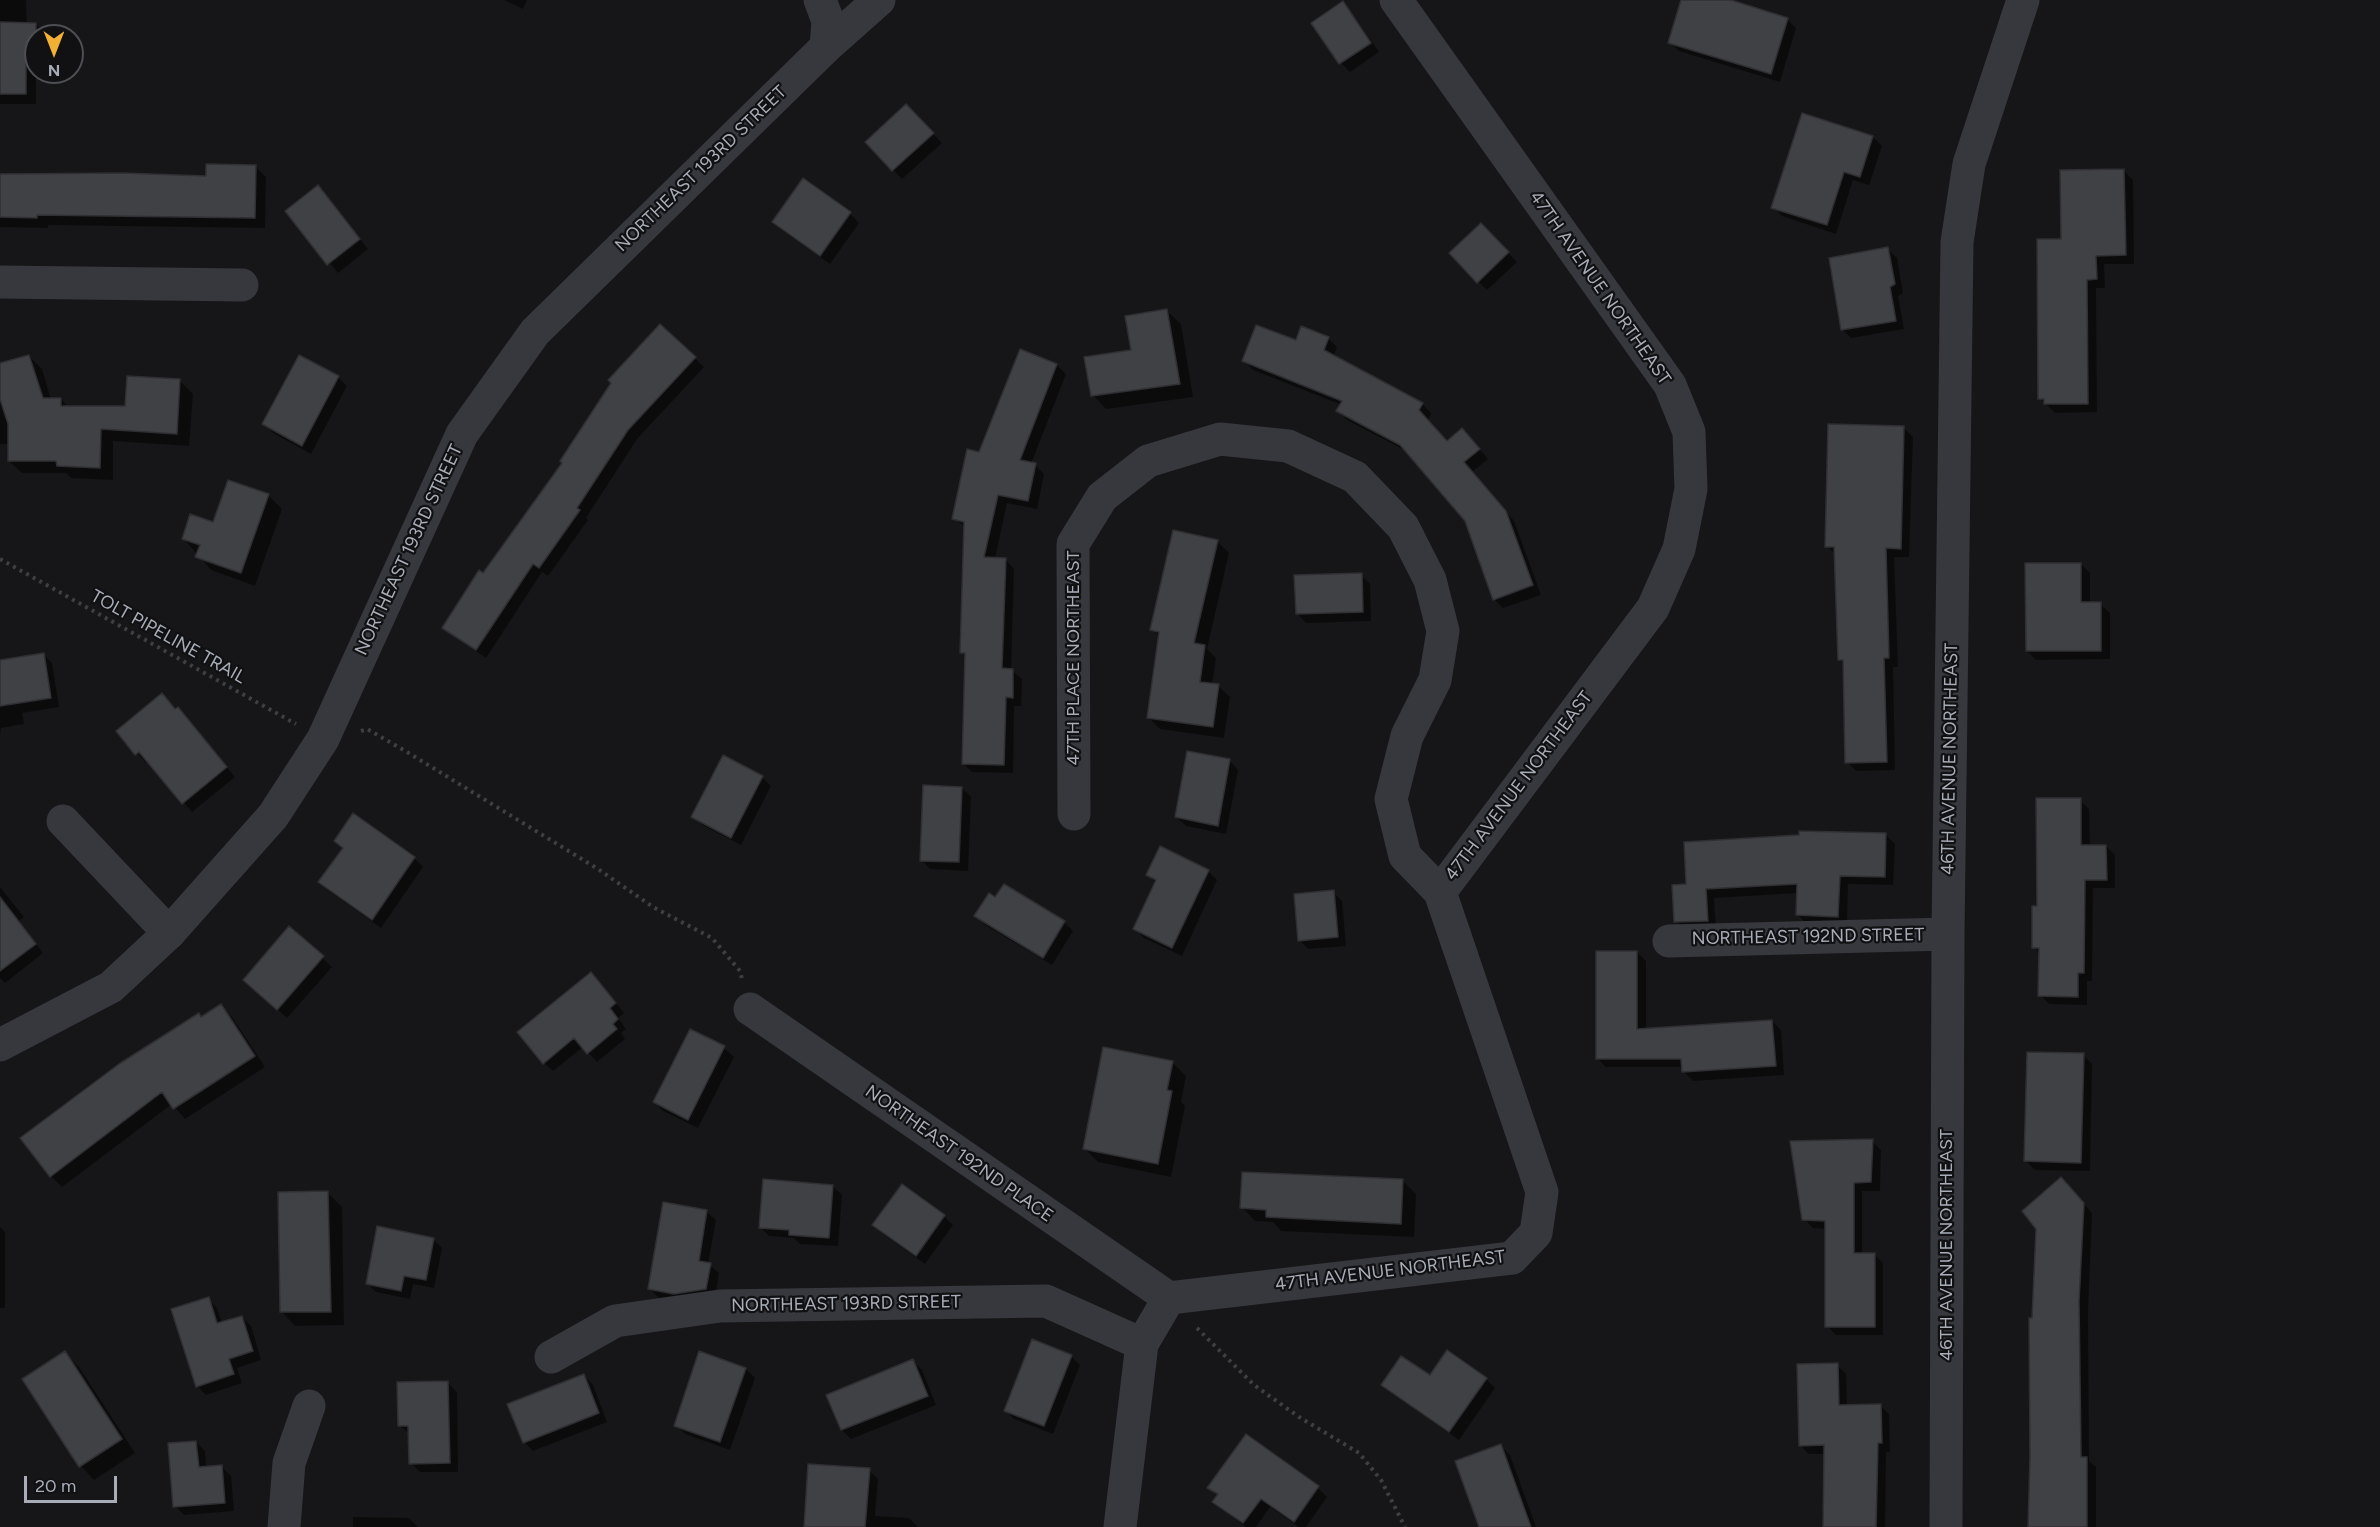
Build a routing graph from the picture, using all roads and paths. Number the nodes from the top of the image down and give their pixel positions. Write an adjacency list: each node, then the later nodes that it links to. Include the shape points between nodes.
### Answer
1 (820, 0): 5 (street, via 828,21)
2 (879, 0): 5 (street, NORTHEAST 193RD STREET)
3 (1396, 0): 12 (street, 47TH AVENUE NORTHEAST, via 1670,385 1689,432 1691,489 1679,549 1653,608)
4 (2023, 0): 14 (street, 46TH AVENUE NORTHEAST, via 1969,164 1957,242)
5 (826, 47): 9 (street, NORTHEAST 193RD STREET, via 535,332 462,434)
6 (0, 282): 7 (street)
7 (242, 285)
8 (0, 559): 9 (path, TOLT PIPELINE TRAIL)
9 (323, 739): 13 (street, NORTHEAST 193RD STREET, via 273,816); 16 (path, via 367,729 598,869 653,907 712,938 740,971)
10 (1074, 814): 12 (street, 47TH PLACE NORTHEAST, via 1073,544 1102,497 1148,461 1220,440 1288,446 1355,477 1402,527 1430,580 1443,631 1435,680 1407,736 1391,799 1405,856)
11 (63, 821): 13 (street)
12 (1440, 892): 18 (street, 47TH AVENUE NORTHEAST, via 1542,1192 1536,1233 1512,1258)
13 (169, 933): 17 (street, NORTHEAST 193RD STREET, via 111,987)
14 (1948, 934): 15 (street, NORTHEAST 192ND STREET); 25 (street, 46TH AVENUE NORTHEAST)
15 (1669, 941)
16 (750, 1009): 18 (street, NORTHEAST 192ND PLACE)
17 (0, 1045)
18 (1168, 1298): 19 (street); 24 (path, via 1254,1385 1359,1453 1381,1480)
19 (1142, 1344): 20 (street, NORTHEAST 193RD STREET, via 1046,1301 720,1306 615,1321); 23 (street)
20 (551, 1357)
21 (309, 1406): 22 (street, via 289,1463)
22 (284, 1527)
23 (1120, 1527)
24 (1405, 1527)
25 (1946, 1527)

